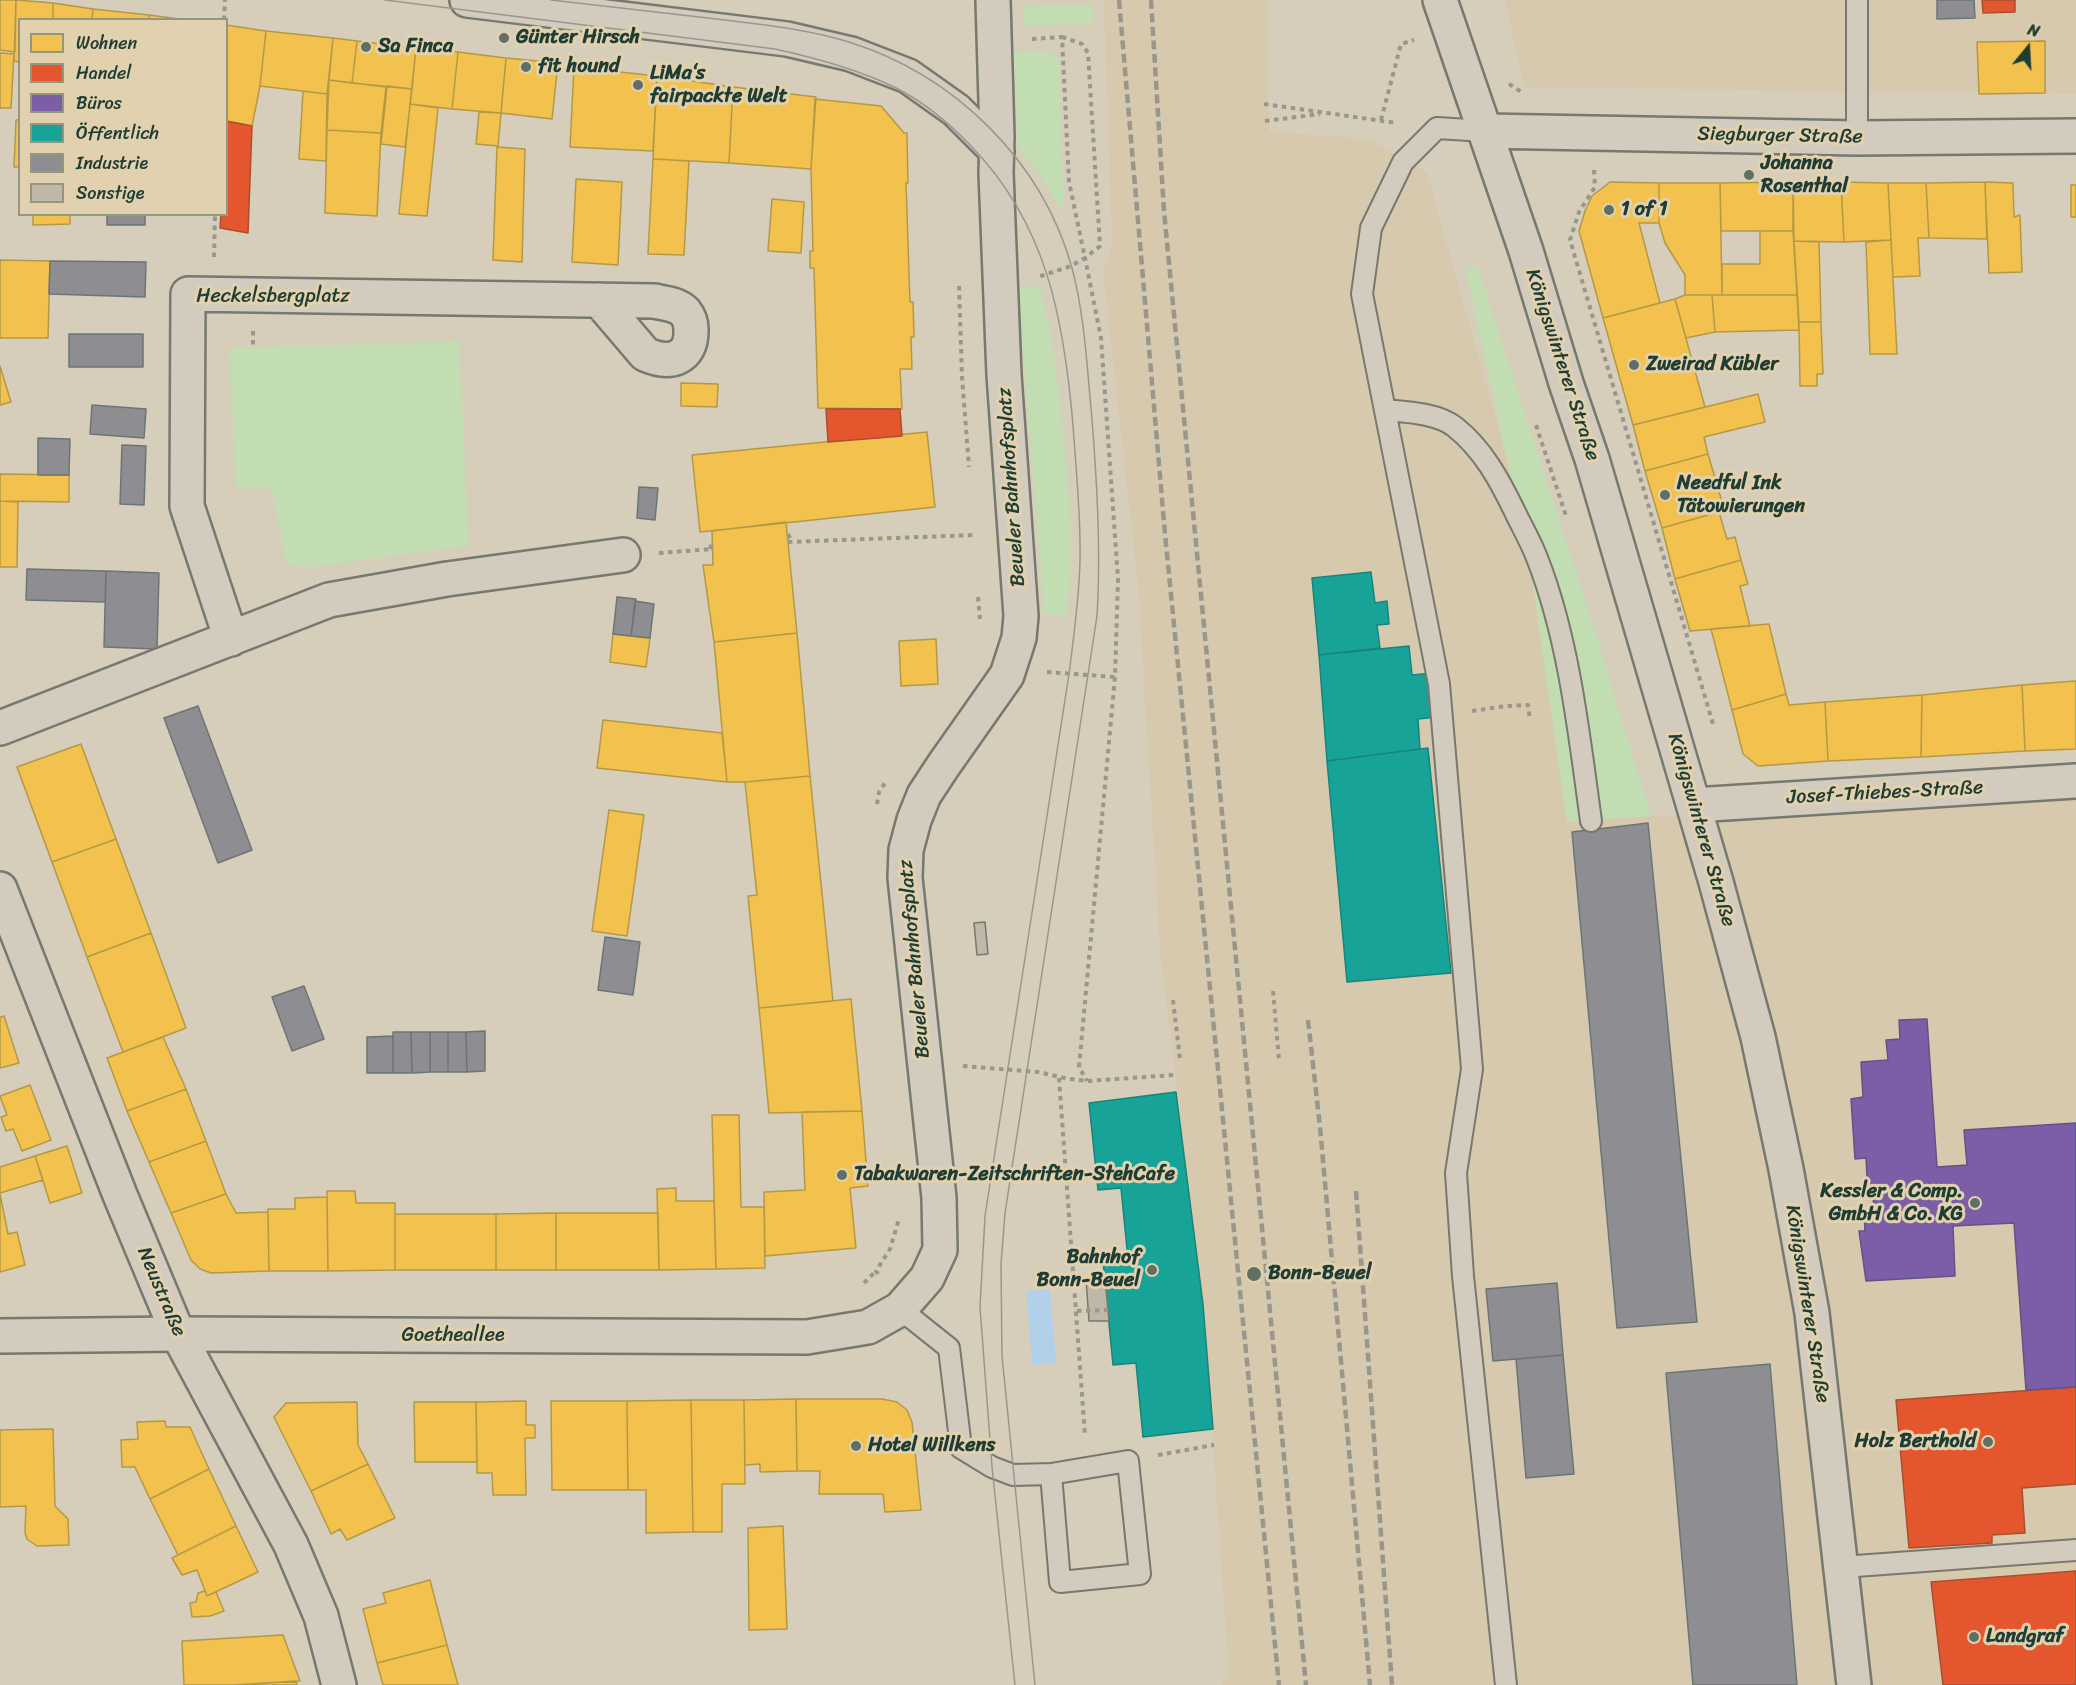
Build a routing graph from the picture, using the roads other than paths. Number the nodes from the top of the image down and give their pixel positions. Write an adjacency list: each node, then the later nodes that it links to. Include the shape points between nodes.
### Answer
1 (467, 0): 8 (street, via 787,39 851,54 908,76 956,110)
2 (993, 0): 8 (street, Beueler Bahnhofsplatz)
3 (1440, 0): 5 (street, Königswinterer Straße)
4 (1857, 0): 7 (lane)
5 (1485, 131): 7 (street, Siegburger Straße); 10 (lane, via 1437,129 1403,162 1371,228 1362,294); 15 (street, Königswinterer Straße, via 1592,459)
6 (2076, 136): 7 (street, Siegburger Straße)
7 (1857, 138)
8 (998, 151): 18 (street, Beueler Bahnhofsplatz, via 1004,375 1021,616 1019,638 1004,681 924,795 906,850 905,878 939,1198 940,1250 927,1278)
9 (599, 300): 12 (street, Heckelsbergplatz, via 188,294 187,506)
10 (1385, 410): 16 (lane, via 1422,414 1454,426 1484,456 1504,489 1537,558 1562,639); 25 (lane, via 1439,684 1472,1069 1456,1173 1463,1276)
11 (623, 555): 12 (street, via 329,600)
12 (231, 639): 13 (street)
13 (0, 728)
14 (2076, 782): 15 (street, Josef-Thiebes-Straße)
15 (1694, 805): 23 (street, Königswinterer Straße, via 1758,1037 1786,1169 1812,1313)
16 (1591, 821)
17 (0, 890): 19 (street, Neustraße)
18 (900, 1309): 19 (street, Goetheallee, via 868,1327 807,1337); 21 (lane, via 949,1348 961,1448 1013,1475)
19 (178, 1334): 20 (street, Goetheallee); 24 (street, Neustraße, via 291,1545 321,1616)
20 (0, 1336)
21 (1051, 1474): 21 (lane, via 1060,1582 1140,1574 1128,1461)
22 (2076, 1550): 23 (lane)
23 (1842, 1567): 26 (street, Königswinterer Straße)
24 (339, 1685)
25 (1506, 1685)
26 (1854, 1685)

